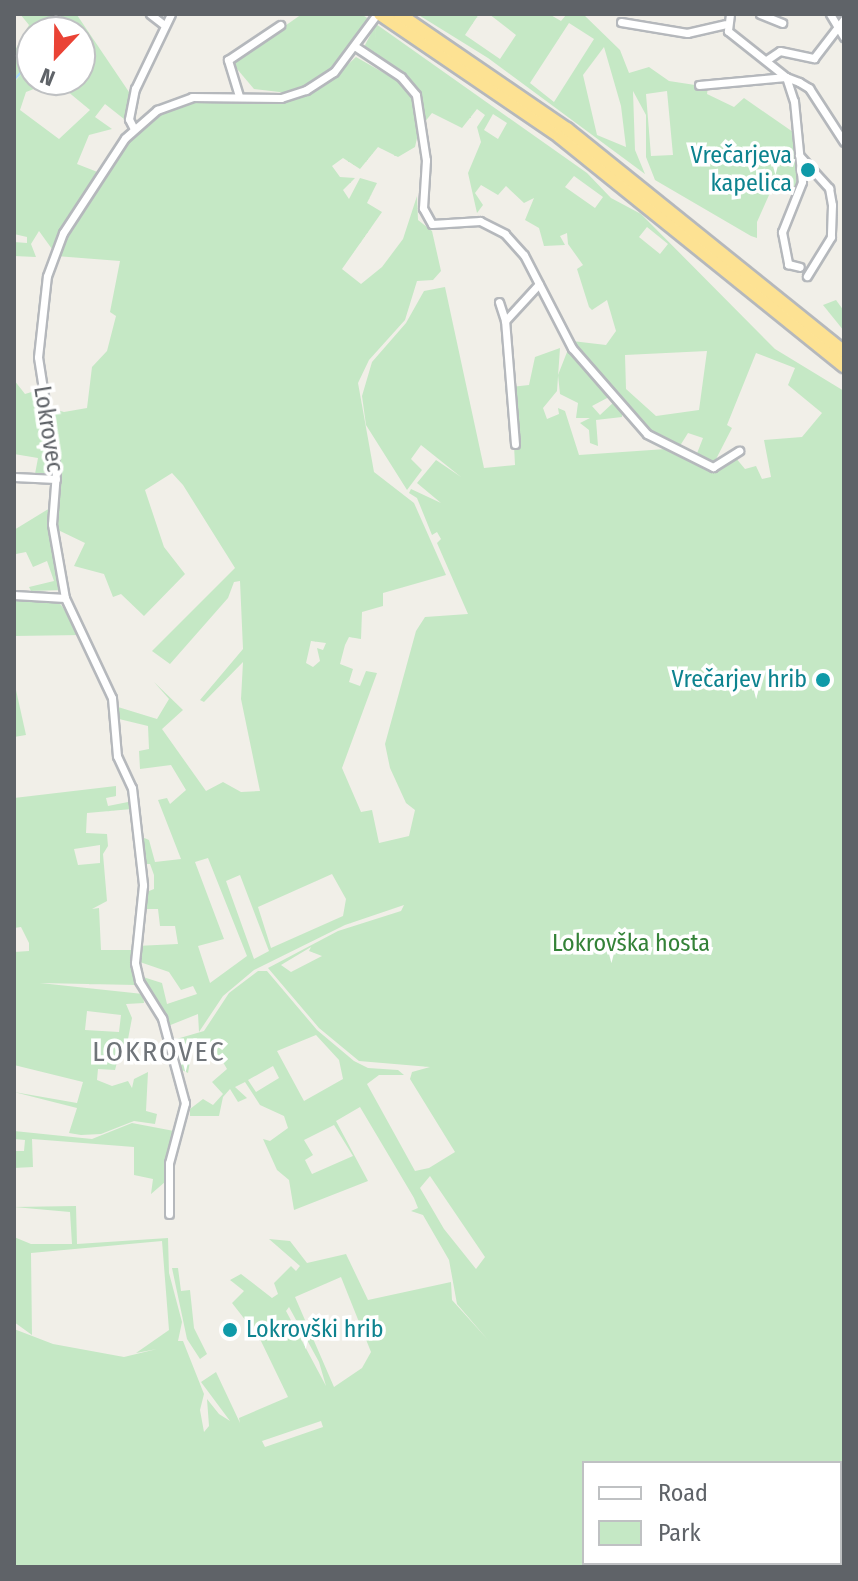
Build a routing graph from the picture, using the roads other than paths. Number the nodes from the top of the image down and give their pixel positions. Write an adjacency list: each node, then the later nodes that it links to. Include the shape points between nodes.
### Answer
1 (150, 14): 11 (street)
2 (171, 14): 11 (street)
3 (379, 14): 16 (street); 30 (highway, via 560,137)
4 (399, 14): 29 (highway, via 590,147)
5 (730, 14): 12 (street)
6 (760, 14): 10 (street)
7 (830, 14): 14 (street)
8 (844, 19): 14 (street)
9 (621, 22): 12 (street, via 687,33)
10 (782, 23)
11 (163, 24): 21 (street, via 135,89 129,119)
12 (725, 24): 17 (street, via 734,37)
13 (280, 25): 20 (street, via 228,60)
14 (836, 25): 15 (street); 17 (street, via 814,58 780,51)
15 (844, 37)
16 (358, 44): 20 (street, via 334,72 306,90 281,98); 26 (street, via 416,95 426,160 425,217 432,224 480,221 497,228 524,255)
17 (768, 59): 18 (street)
18 (786, 77): 19 (street); 22 (street, via 809,88); 23 (street, via 797,112)
19 (699, 85)
20 (239, 96): 21 (street, via 176,102)
21 (134, 129): 34 (street, Lokrovec, via 51,260 39,335 40,382)
22 (844, 142)
23 (797, 154): 24 (street, via 802,182 782,232 788,264); 25 (street, via 829,188 832,205 831,237)
24 (800, 267)
25 (807, 276)
26 (539, 284): 28 (street); 32 (street, via 572,348 647,434 713,467)
27 (499, 302): 28 (street)
28 (505, 321): 31 (street)
29 (844, 352)
30 (844, 366)
31 (515, 444)
32 (739, 451)
33 (14, 477): 34 (street)
34 (56, 479): 36 (street, Lokrovec, via 52,524)
35 (14, 595): 36 (street)
36 (65, 598): 37 (street, Lokrovec, via 112,698 117,756 132,788 143,885 135,963 139,981 162,1018 185,1103 169,1163)
37 (169, 1214)

